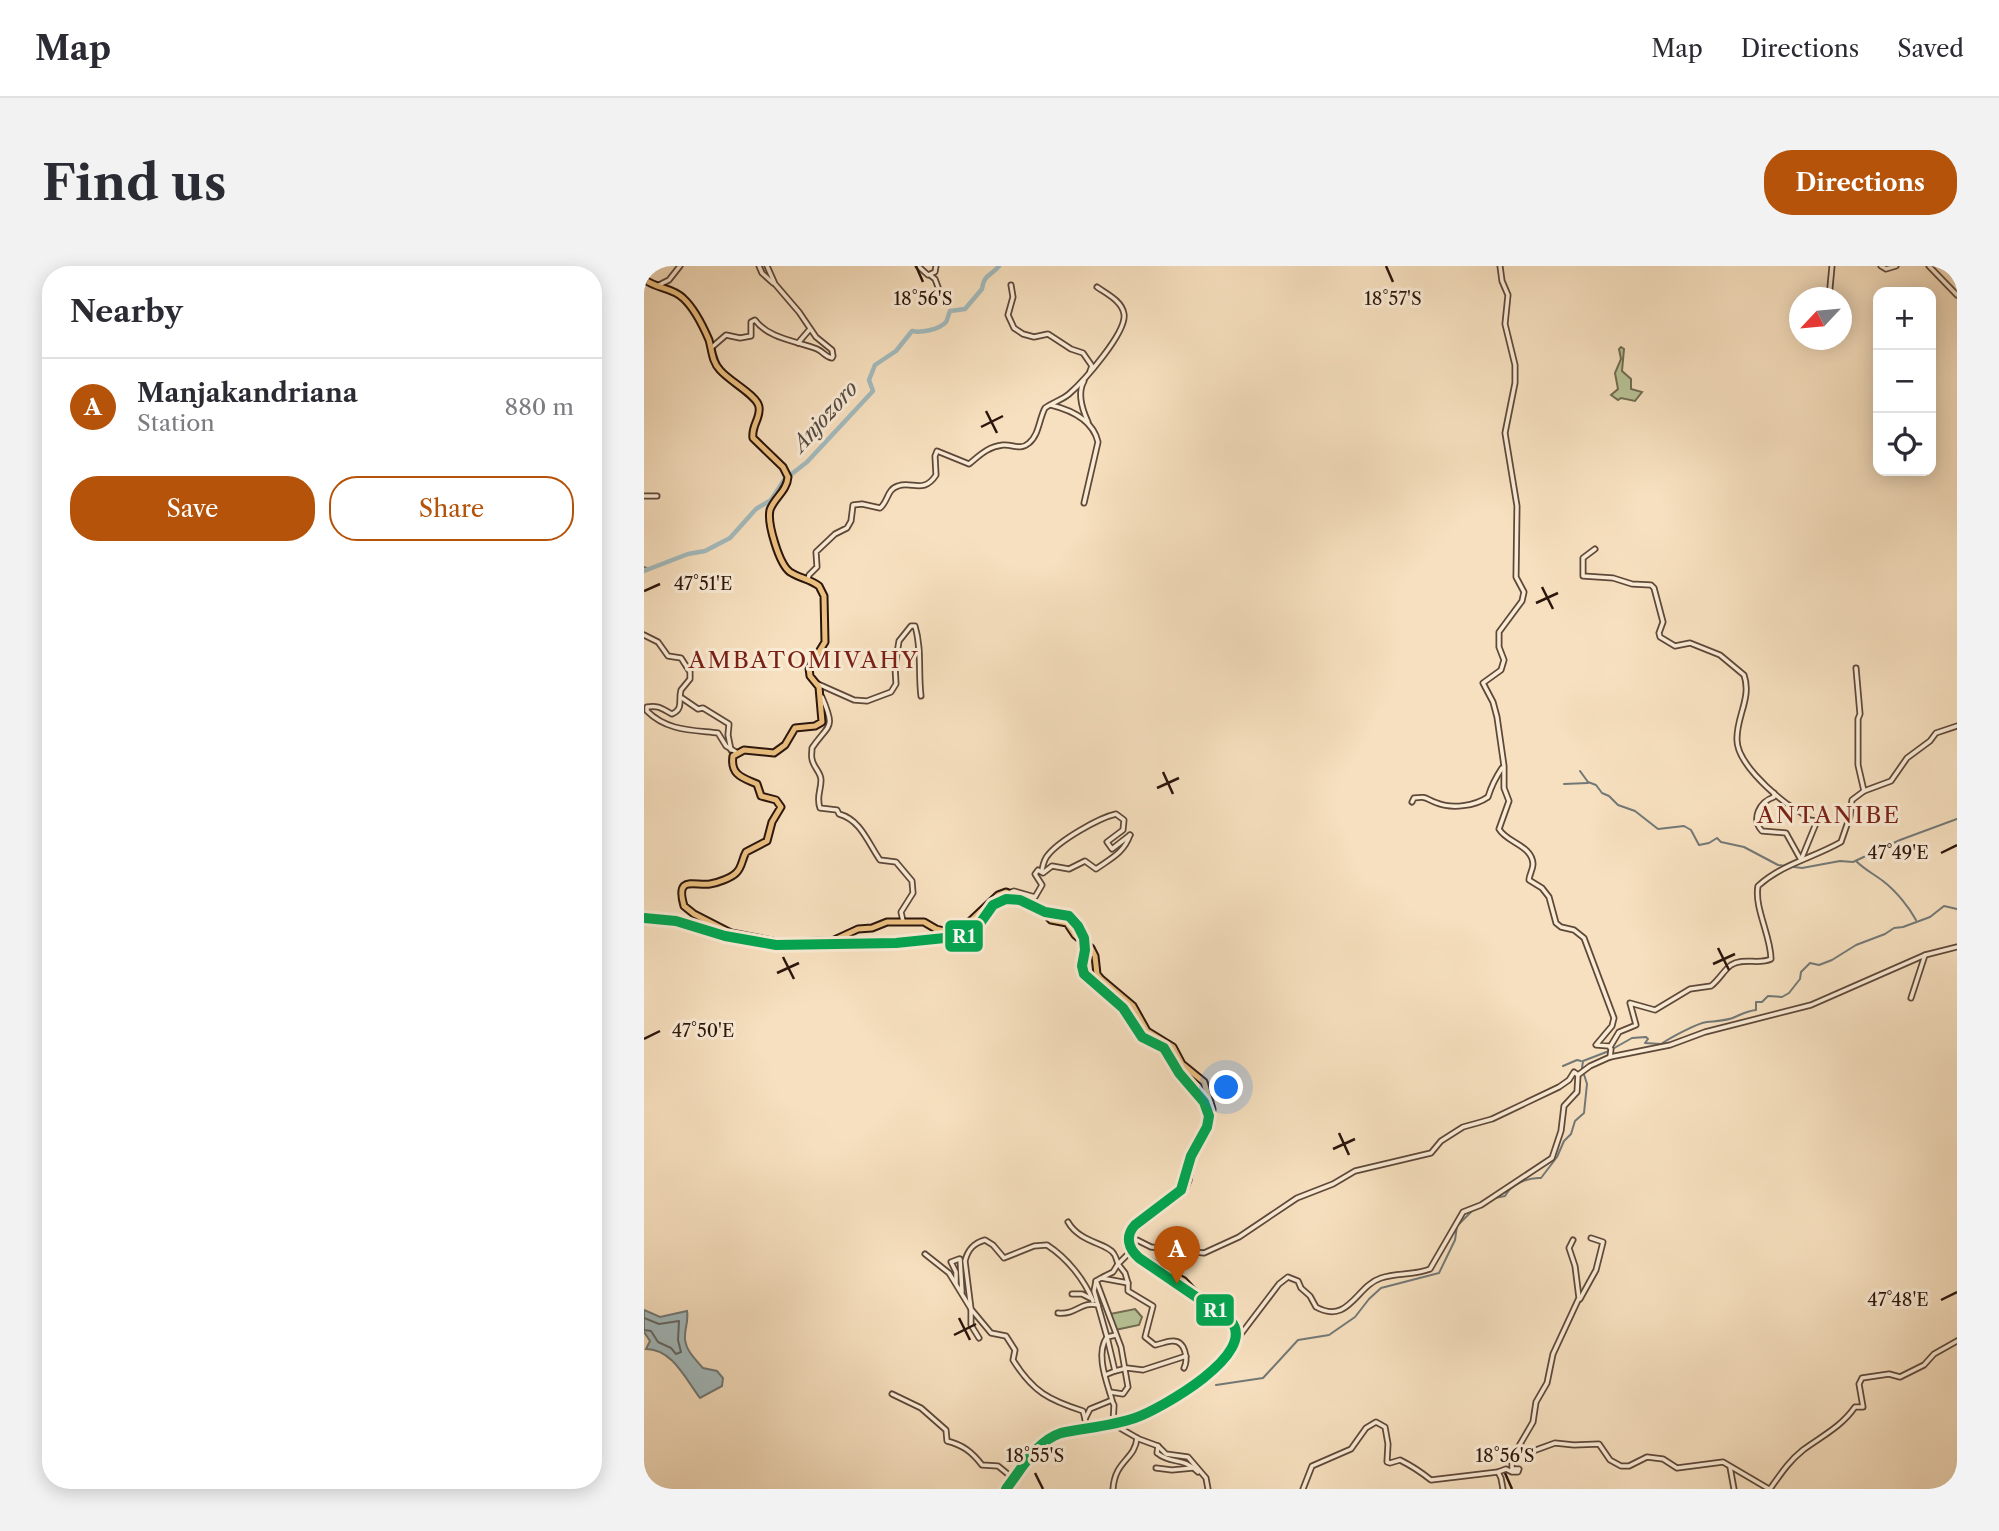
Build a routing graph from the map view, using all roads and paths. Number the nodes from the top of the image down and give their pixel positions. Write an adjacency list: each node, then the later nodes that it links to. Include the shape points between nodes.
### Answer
1 (680, 266): 15 (street)
2 (759, 266): 13 (street)
3 (767, 266): 13 (street)
4 (918, 266): 11 (street)
5 (936, 266): 11 (street)
6 (1500, 266): 40 (street, via 1508,295 1505,324 1515,365 1506,433 1517,506 1516,577 1524,592 1499,632 1504,660 1501,670 1483,683 1495,709)
7 (1832, 266): 17 (street)
8 (1881, 266): 9 (street)
9 (1896, 266)
10 (1929, 266): 20 (street)
11 (928, 275): 16 (street)
12 (644, 279): 15 (main road)
13 (775, 284): 21 (street)
14 (1011, 285): 24 (street, via 1008,315 1014,328 1029,337 1048,334 1083,353 1092,366)
15 (657, 286): 23 (main road, via 685,300)
16 (937, 287)
17 (1830, 287)
18 (1957, 287): 20 (street)
19 (1097, 288): 24 (street, via 1120,304 1125,316 1120,332)
20 (1955, 293)
21 (810, 329): 22 (street); 22 (street, via 832,350 832,358)
22 (798, 343): 23 (street, via 775,336 755,320 751,336 726,335)
23 (711, 348): 31 (main road, via 720,370 755,398 759,410 753,438 788,476 771,508 770,522 783,565)
24 (1085, 379): 25 (street); 26 (street, via 1082,409)
25 (1049, 405): 26 (street); 31 (street, via 1027,445 984,450 969,464 937,451 936,475 929,484 897,486 880,508 853,505 847,528 816,552 817,567)
26 (1088, 422): 29 (street, via 1098,442)
27 (644, 496): 28 (street)
28 (657, 496)
29 (1084, 503)
30 (1595, 549): 42 (street, via 1583,558 1583,576 1650,585 1663,620 1660,638 1675,646 1690,643 1720,655 1744,675 1747,694 1737,724 1739,752)
31 (808, 579): 34 (main road, via 821,588 824,600 825,645 809,666)
32 (644, 635): 35 (street, via 658,642 668,656 681,658 690,679)
33 (1856, 668): 41 (street, via 1858,765)
34 (817, 686): 36 (street, via 854,700 867,701 891,692 900,641 915,626); 39 (main road, via 820,724 795,727 785,745 774,753); 44 (street, via 830,720 828,730 811,748 811,761 821,781 820,808 837,810 866,834 880,860)
35 (681, 690): 37 (street, via 676,712); 39 (street, via 683,700 729,724)
36 (921, 696)
37 (646, 708): 39 (street, via 664,725 718,733)
38 (1957, 726): 41 (street, via 1936,733 1907,758 1891,781)
39 (734, 751): 49 (main road, via 732,761 739,776 757,784 761,796 776,800 781,807 767,841 746,852 734,875 712,884 687,884 682,901 687,909 731,933 776,942 832,941 858,929)
40 (1504, 766): 43 (street, via 1481,802 1451,805 1427,797); 53 (street, via 1509,801 1499,832 1531,856 1529,880 1549,897 1556,923 1584,937 1614,1018 1597,1047)
41 (1864, 791): 45 (street, via 1852,800 1843,840)
42 (1774, 792): 45 (street, via 1809,820 1817,821); 45 (street, via 1758,812 1757,825 1762,831 1786,833)
43 (1412, 802)
44 (892, 860): 46 (street); 49 (street, via 915,889 901,912)
45 (1801, 860): 53 (street, via 1758,886 1771,959 1731,965 1711,986 1690,989 1655,1010 1630,1003 1636,1025 1619,1032)
46 (904, 861)
47 (1042, 870): 47 (street, via 1044,873 1052,866 1069,869 1084,861 1096,869 1105,864 1128,841 1130,835 1112,849 1107,842 1123,830 1124,820 1111,815 1083,828 1050,852); 48 (street, via 1035,874 1042,886 1035,897)
48 (1011, 892): 49 (main road, via 998,895 965,926 944,931 924,922); 56 (main road, via 1039,906 1052,920 1067,923 1091,948 1097,974 1133,1006 1147,1031 1173,1047 1182,1064 1208,1090 1212,1117 1191,1160 1186,1186)
49 (904, 921)
50 (1957, 947): 51 (street)
51 (1926, 955): 52 (street); 53 (street, via 1811,1005 1670,1045)
52 (1911, 998)
53 (1611, 1052): 54 (street)
54 (1581, 1072): 59 (street, via 1574,1072 1564,1085 1492,1119 1463,1127 1431,1153 1355,1171 1297,1198 1240,1237 1204,1253 1152,1247 1137,1240); 85 (street, via 1577,1093 1564,1106 1552,1158 1463,1212 1430,1269 1378,1279 1362,1289 1347,1308 1332,1310 1318,1309 1298,1281 1288,1277)
55 (1068, 1222): 63 (street, via 1081,1237 1113,1251)
56 (1139, 1224): 59 (main road, via 1130,1236); 63 (street, via 1130,1226 1130,1252)
57 (1591, 1238): 75 (street, via 1603,1242 1596,1270)
58 (1573, 1240): 75 (street, via 1569,1248)
59 (1135, 1253): 85 (main road, via 1184,1281 1232,1320)
60 (925, 1254): 71 (street, via 950,1273)
61 (966, 1257): 62 (street); 64 (street); 74 (street, via 975,1243 985,1240 1003,1258 1047,1245 1063,1256)
62 (960, 1259): 65 (street); 66 (street, via 951,1262)
63 (1118, 1264): 67 (street); 70 (street)
64 (967, 1270): 65 (street); 69 (street)
65 (961, 1271): 66 (street); 72 (street)
66 (956, 1272): 71 (street)
67 (1101, 1278): 68 (street); 70 (street)
68 (1096, 1281): 77 (street); 80 (street)
69 (968, 1283): 72 (street); 78 (street)
70 (1128, 1283): 87 (street, via 1128,1291 1153,1306 1145,1334 1148,1342 1177,1341)
71 (956, 1285): 76 (street)
72 (962, 1286): 76 (street)
73 (1072, 1294): 74 (street)
74 (1093, 1301): 77 (street)
75 (1578, 1301): 100 (street, via 1553,1354 1533,1422)
76 (967, 1304): 78 (street)
77 (1098, 1305): 79 (street, via 1086,1303 1070,1313); 81 (street)
78 (971, 1309): 83 (street, via 971,1325); 95 (street, via 991,1333 1008,1339 1015,1350 1013,1360 1040,1393 1083,1411)
79 (1058, 1313)
80 (1112, 1323): 81 (street); 82 (street)
81 (1104, 1325): 84 (street)
82 (1116, 1335): 84 (street); 88 (street)
83 (979, 1338)
84 (1107, 1338): 90 (street); 91 (street, via 1102,1352)
85 (1237, 1340): 96 (main road, via 1203,1382 1135,1420)
86 (1957, 1341): 112 (street, via 1900,1377 1862,1378 1863,1407 1855,1407 1843,1422 1803,1450)
87 (1186, 1356): 88 (street, via 1143,1370); 89 (street)
88 (1125, 1368): 90 (street); 92 (street, via 1128,1390)
89 (1184, 1368)
90 (1115, 1371): 91 (street)
91 (1105, 1375): 92 (street)
92 (1109, 1392): 94 (street)
93 (892, 1394): 105 (street, via 921,1408 946,1430 947,1441 962,1445 982,1465 1003,1468)
94 (1112, 1400): 95 (street, via 1090,1409); 96 (street)
95 (1085, 1419): 97 (street)
96 (1113, 1424): 97 (main road); 98 (street)
97 (1087, 1429): 105 (main road, via 1049,1440)
98 (1137, 1437): 99 (street); 107 (street, via 1136,1450 1119,1468)
99 (1158, 1446): 103 (street, via 1157,1453 1163,1457 1190,1463); 108 (street, via 1166,1454 1182,1454 1194,1462 1206,1478)
100 (1512, 1458): 101 (street, via 1563,1442 1601,1444 1610,1460 1621,1466 1656,1456 1677,1468 1723,1462); 104 (street, via 1518,1472 1506,1469)
101 (1730, 1467): 111 (street); 112 (street)
102 (1156, 1468): 103 (street)
103 (1195, 1469): 108 (street)
104 (1499, 1474): 109 (street, via 1435,1480 1400,1460 1388,1463 1385,1427 1376,1422 1351,1449 1312,1466); 110 (street)
105 (1015, 1480): 106 (main road)
106 (1007, 1489)
107 (1113, 1489)
108 (1207, 1489)
109 (1303, 1489)
110 (1503, 1489)
111 (1734, 1489)
112 (1770, 1489)

